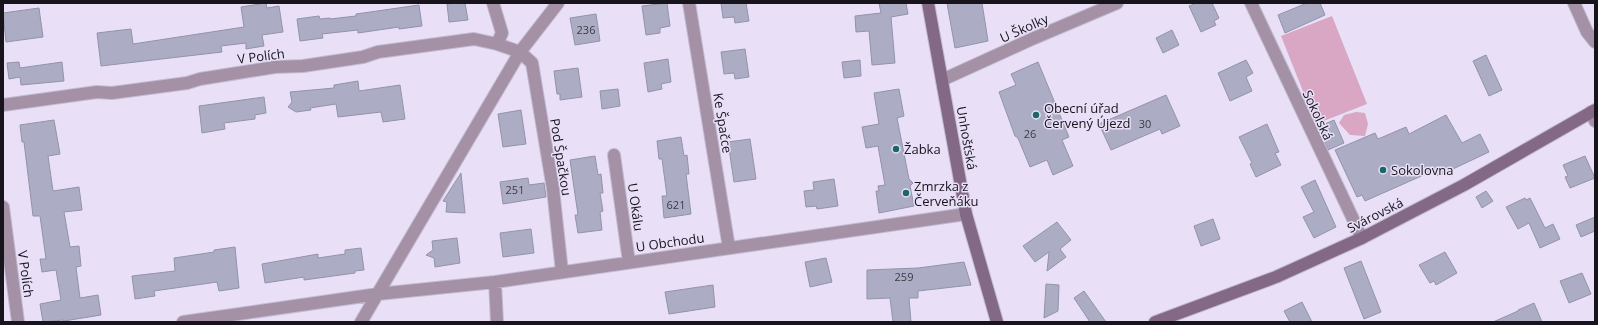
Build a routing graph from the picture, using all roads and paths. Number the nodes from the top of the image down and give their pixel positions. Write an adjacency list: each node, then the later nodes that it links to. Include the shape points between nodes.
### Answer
1 (493, 3): 9 (street, via 502,33)
2 (558, 3): 10 (street)
3 (689, 3): 18 (street, Ke Špačce)
4 (928, 3): 11 (street, Unhošťská)
5 (1117, 3): 11 (street, U Školky)
6 (1251, 3): 17 (street, Sokolská)
7 (1574, 3): 8 (street, via 1587,32)
8 (1595, 42)
9 (497, 44): 10 (street, V Polích); 12 (street, V Polích, via 474,39 378,52 363,57 303,66 275,67 187,83 112,93 98,92)
10 (520, 52): 20 (street, Pod Špačkou, via 532,63 553,189); 22 (street)
11 (942, 80): 16 (street, Unhošťská)
12 (3, 106)
13 (1594, 114): 17 (street, Svárovská)
14 (614, 155): 19 (street, U Okálu)
15 (3, 207): 23 (street, V Polích)
16 (966, 214): 18 (street, U Obchodu); 27 (street, Unhošťská)
17 (1362, 238): 28 (street, Svárovská, via 1276,277)
18 (729, 248): 19 (street, U Obchodu)
19 (630, 262): 20 (street, U Obchodu)
20 (562, 272): 21 (street, U Obchodu)
21 (495, 282): 22 (street, U Obchodu); 26 (street)
22 (378, 294): 24 (street); 25 (street)
23 (18, 322)
24 (183, 322)
25 (361, 322)
26 (497, 322)
27 (997, 322)
28 (1155, 322)

